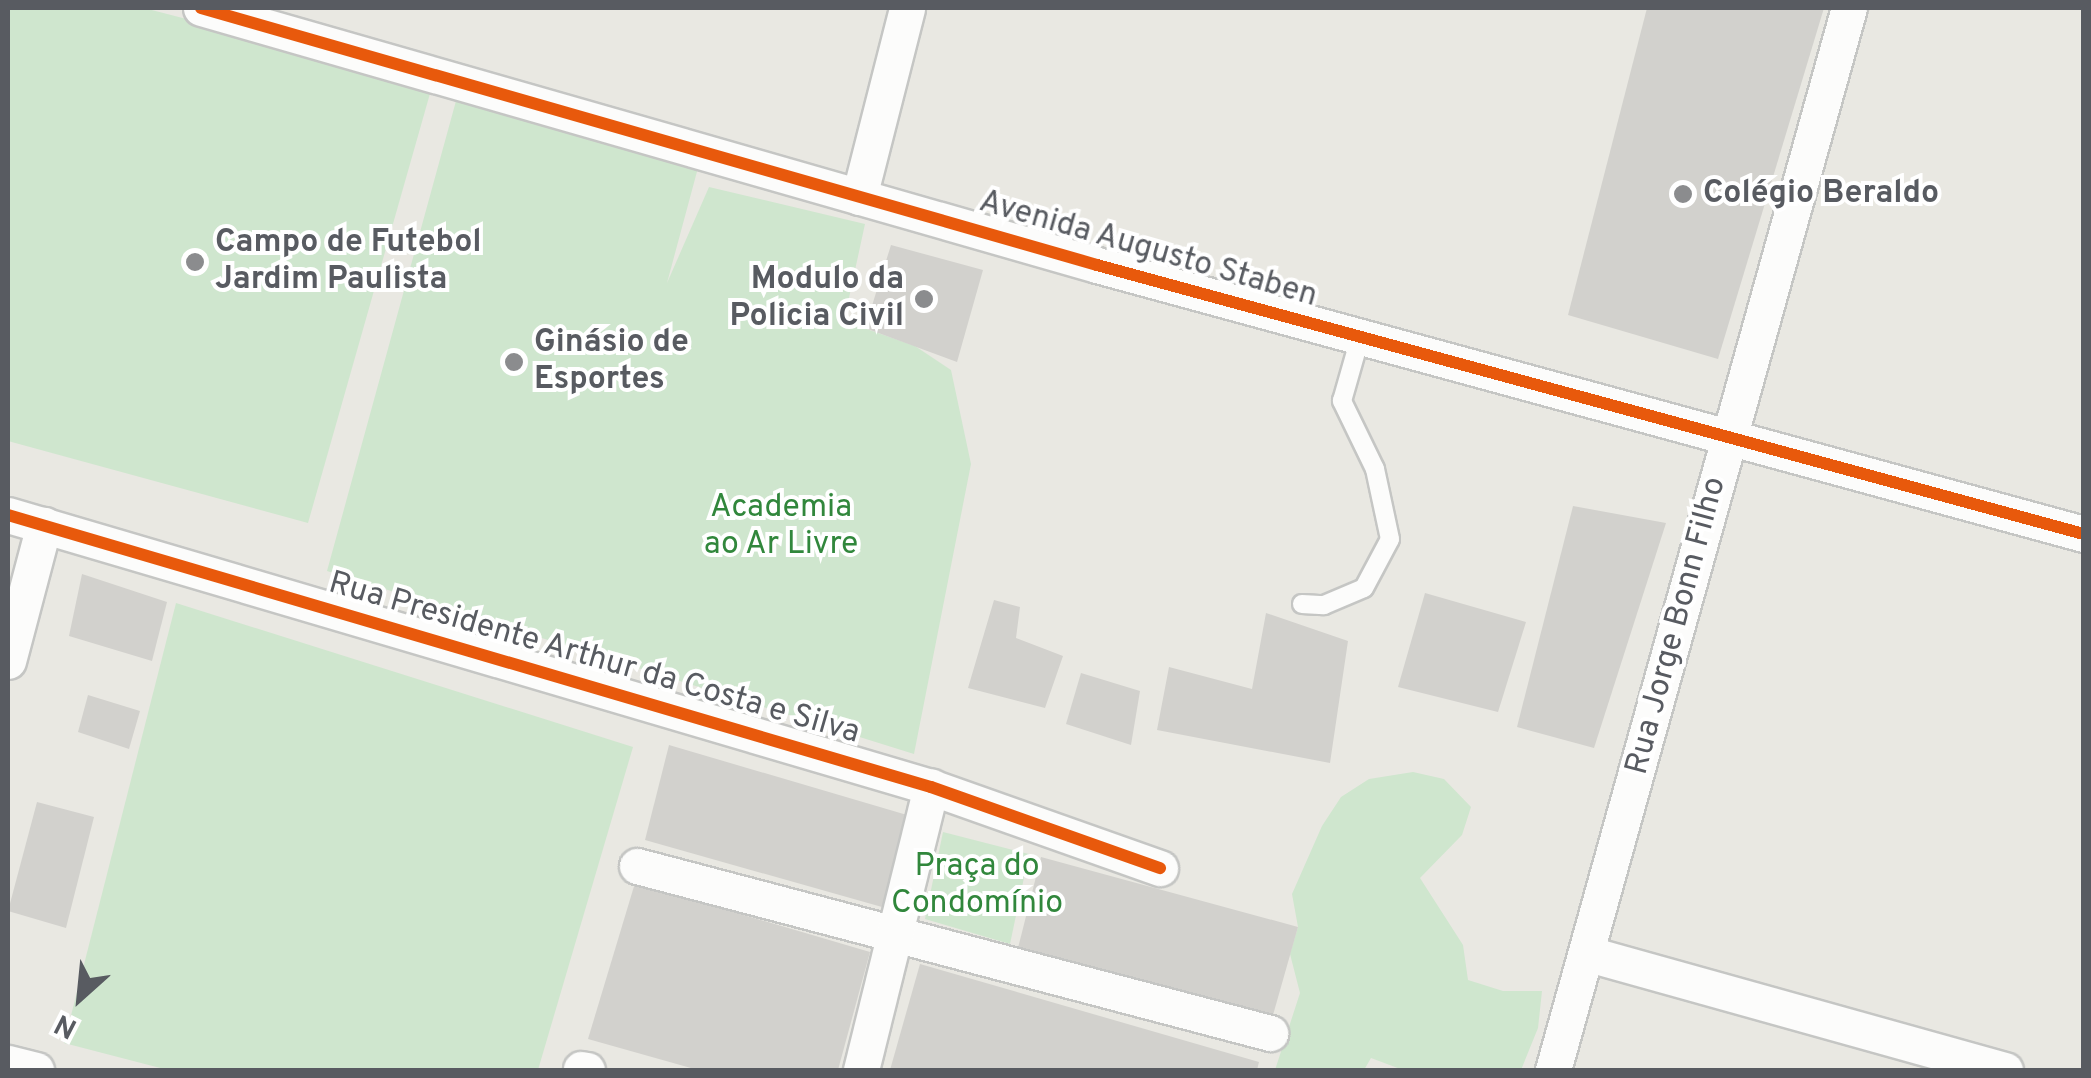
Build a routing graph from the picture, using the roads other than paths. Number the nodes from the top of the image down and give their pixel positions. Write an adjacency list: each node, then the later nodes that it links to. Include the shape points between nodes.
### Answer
1 (201, 8): 4 (street, Avenida Augusto Staben)
2 (907, 8): 4 (street)
3 (1848, 8): 6 (street, Rua Jorge Bonn Filho)
4 (859, 197): 5 (street, Avenida Augusto Staben)
5 (1360, 338): 6 (street, Avenida Augusto Staben); 10 (lane, via 1342,401 1375,470 1390,539 1364,588 1335,602)
6 (1728, 440): 9 (street, Avenida Augusto Staben); 16 (street, Rua Jorge Bonn Filho)
7 (8, 514): 8 (street, Rua Presidente Arthur da Costa e Silva)
8 (44, 525): 11 (street); 12 (street, Rua Presidente Arthur da Costa e Silva)
9 (2084, 534)
10 (1302, 604)
11 (8, 662)
12 (931, 788): 14 (street, Rua Presidente Arthur da Costa e Silva); 15 (street)
13 (637, 866): 15 (street)
14 (1160, 868)
15 (897, 935): 17 (street); 20 (street)
16 (1589, 954): 21 (street, Rua Jorge Bonn Filho); 22 (street)
17 (1270, 1033)
18 (8, 1063): 19 (street)
19 (36, 1070)
20 (861, 1070)
21 (1553, 1070)
22 (2005, 1070)

